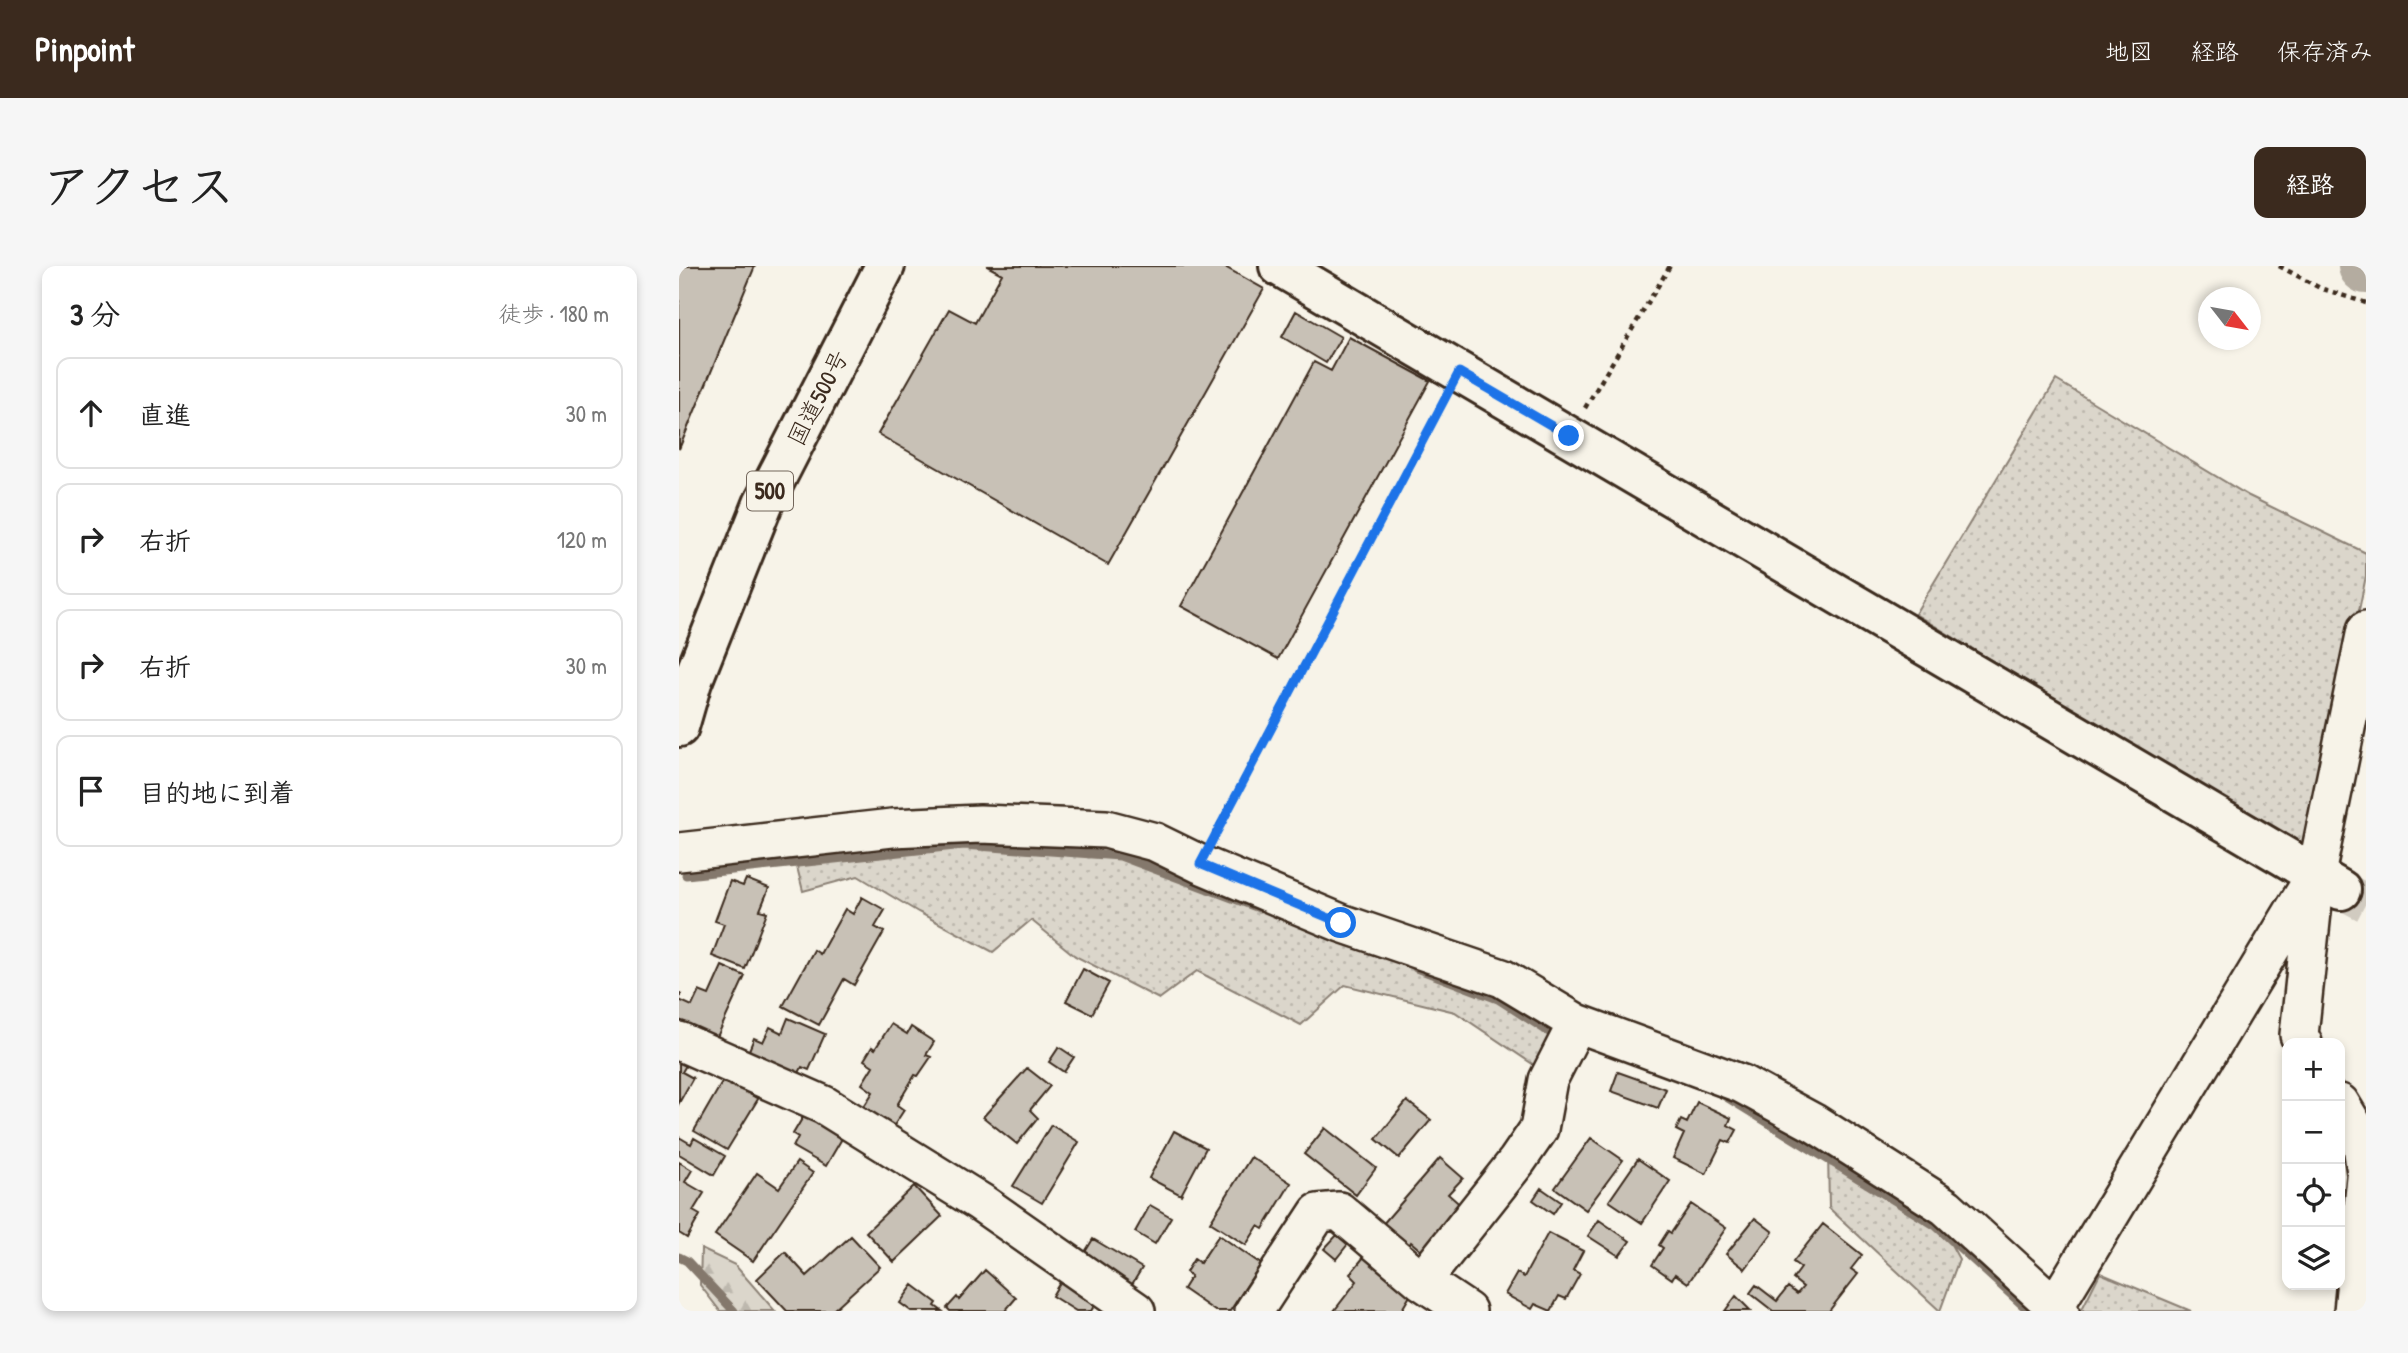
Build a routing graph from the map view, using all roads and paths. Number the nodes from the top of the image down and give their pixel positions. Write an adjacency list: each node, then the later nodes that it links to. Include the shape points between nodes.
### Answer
1 (885, 266): 9 (main road, 国道500号 / 500, via 763,504)
2 (1279, 266): 6 (main road)
3 (1669, 266): 7 (path)
4 (2279, 266): 5 (path, via 2320,288)
5 (2366, 303)
6 (1459, 372): 7 (main road); 12 (path)
7 (1569, 436): 13 (main road)
8 (2366, 629): 13 (street)
9 (686, 679): 10 (main road, 国道500号 / 500)
10 (679, 727)
11 (679, 852): 12 (street, via 892,828 980,824 1106,829 1155,842)
12 (1200, 864): 14 (street, via 1341,923 1502,978)
13 (2328, 882): 15 (street); 20 (street)
14 (1577, 1023): 19 (street, via 1549,1080 1539,1129); 20 (street, via 1742,1084 1814,1123 1946,1207)
15 (2300, 1038)
16 (679, 1041): 21 (street, via 824,1105 981,1202)
17 (2345, 1111): 18 (street, via 2361,1138)
18 (2366, 1175): 24 (street)
19 (1422, 1280): 22 (street, via 1339,1211 1318,1213); 23 (street)
20 (2057, 1309)
21 (1136, 1311)
22 (1254, 1311)
23 (1467, 1311)
24 (2353, 1311)

